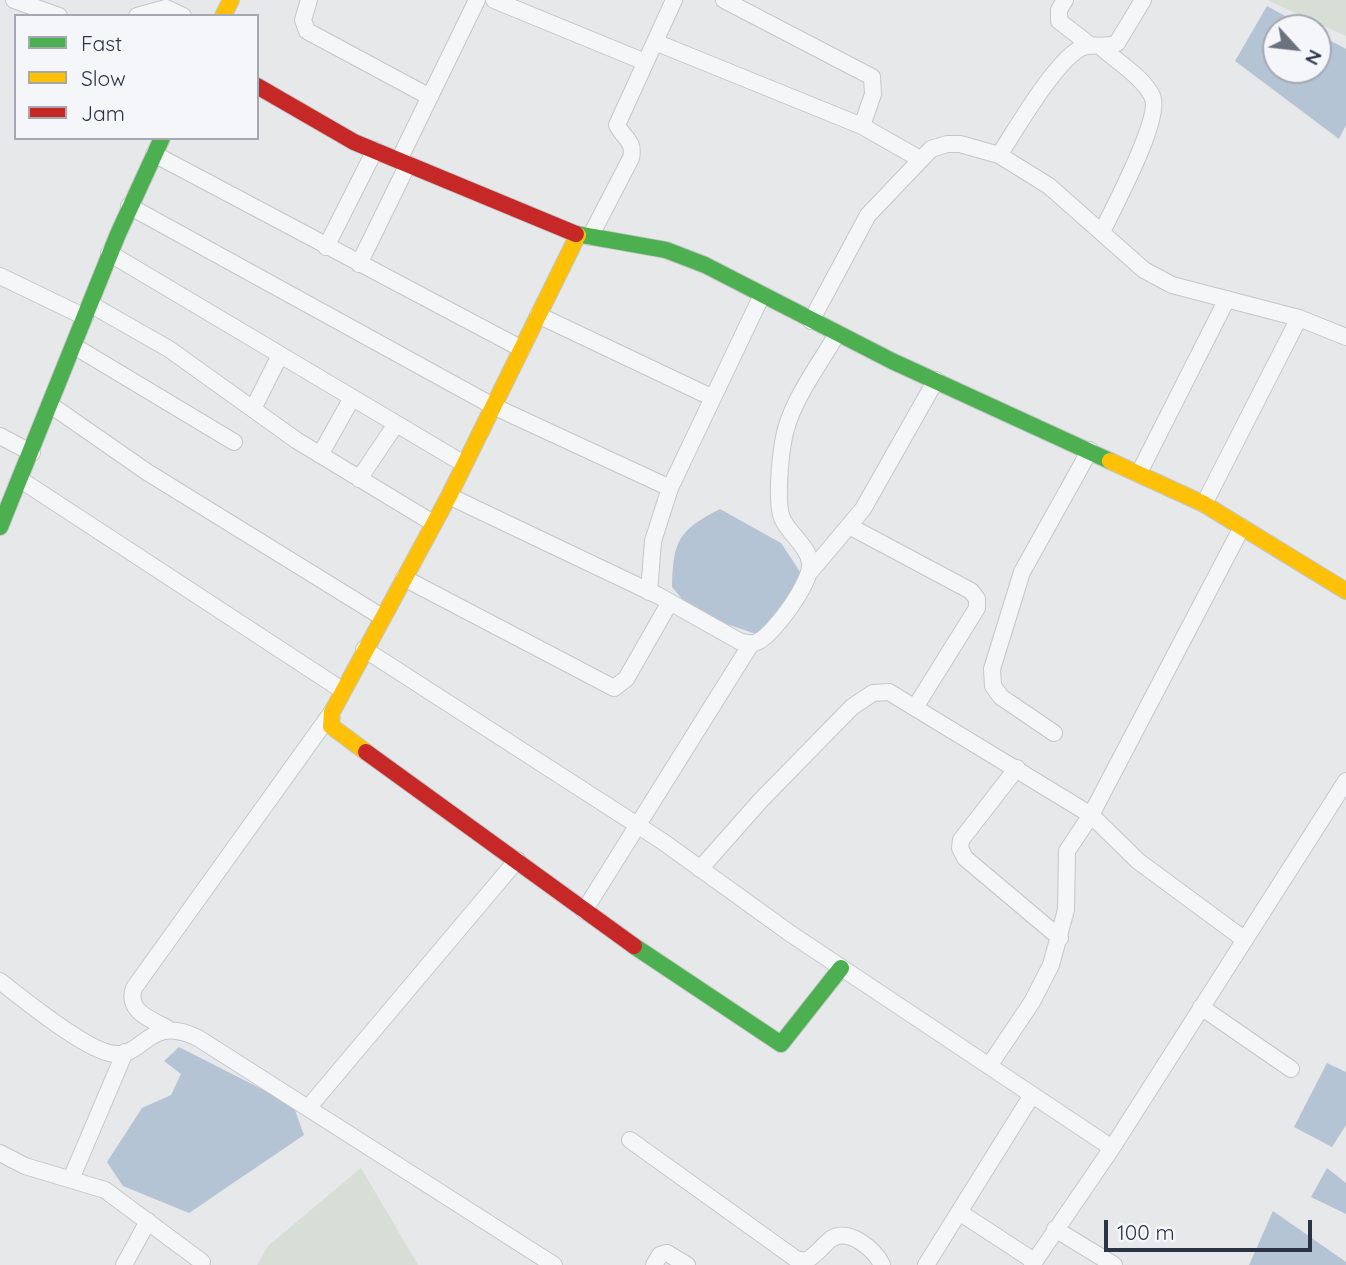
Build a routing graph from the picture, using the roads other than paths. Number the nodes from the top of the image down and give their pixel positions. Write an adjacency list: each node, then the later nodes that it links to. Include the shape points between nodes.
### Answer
1 (14, 0): 9 (street)
2 (309, 0): 16 (street, via 303,20 307,31)
3 (477, 0): 16 (street)
4 (494, 0): 14 (street)
5 (674, 0): 12 (street)
6 (724, 0): 17 (street, via 872,77 873,94)
7 (1065, 0): 13 (street, via 1059,21)
8 (1143, 0): 13 (street, via 1121,38 1111,46)
9 (53, 14)
10 (144, 14): 11 (street, via 166,8)
11 (179, 14)
12 (655, 42): 14 (street); 17 (street)
13 (1096, 46): 21 (street, via 1073,54 1060,67); 25 (street, via 1143,85 1153,96 1155,107)
14 (645, 62): 26 (street, via 617,125 631,141 631,158)
15 (259, 87): 19 (street)
16 (430, 97): 23 (street)
17 (862, 126): 22 (street)
18 (161, 140): 20 (street)
19 (374, 150): 23 (street); 27 (street)
20 (154, 154): 24 (street); 27 (street)
21 (999, 155): 22 (street, via 947,144); 25 (street, via 1049,186)
22 (920, 159): 36 (street, via 868,215)
23 (403, 162): 26 (street); 29 (street)
24 (130, 206): 28 (street); 46 (street)
25 (1102, 232): 32 (street, via 1144,270 1172,285)
26 (584, 236): 31 (street, via 687,257); 34 (street)
27 (326, 247): 29 (street)
28 (110, 253): 33 (street); 41 (street)
29 (359, 264): 40 (street)
30 (0, 276): 33 (street)
31 (762, 295): 36 (street); 44 (street)
32 (1227, 299): 35 (street); 55 (street)
33 (81, 311): 39 (street); 47 (street, via 169,349)
34 (538, 315): 40 (street); 44 (street)
35 (1299, 318): 38 (street); 60 (street)
36 (811, 321): 37 (street)
37 (837, 334): 42 (street); 65 (street, via 794,410 783,442 782,517 810,560)
38 (1346, 337)
39 (74, 346): 45 (street); 50 (street)
40 (522, 349): 46 (street)
41 (280, 355): 43 (street); 47 (street)
42 (936, 380): 51 (street); 63 (street)
43 (352, 398): 48 (street); 53 (street)
44 (713, 398): 58 (street)
45 (51, 406): 52 (street); 70 (street, via 147,472)
46 (493, 406): 54 (street); 58 (street)
47 (253, 409): 53 (street)
48 (396, 424): 54 (street); 56 (street)
49 (0, 436): 52 (street)
50 (234, 442)
51 (1090, 450): 55 (street); 76 (street, via 1022,572 992,669 993,686 1001,697)
52 (32, 453): 57 (street)
53 (320, 455): 56 (street)
54 (464, 464): 59 (street)
55 (1139, 473): 60 (street)
56 (359, 479): 61 (street)
57 (21, 480): 62 (street); 73 (street)
58 (670, 488): 68 (street, via 653,541)
59 (449, 496): 61 (street); 68 (street)
60 (1204, 504): 64 (street)
61 (433, 523): 66 (street)
62 (0, 527)
63 (851, 527): 65 (street); 74 (street, via 971,591 977,599 977,608)
64 (1242, 527): 67 (street); 79 (street)
65 (810, 572): 71 (street, via 774,627)
66 (404, 578): 69 (street, via 614,688 626,679); 70 (street)
67 (1346, 591)
68 (649, 592): 69 (street)
69 (670, 602): 71 (street)
70 (382, 617): 72 (street)
71 (751, 644): 80 (street)
72 (364, 649): 73 (street); 80 (street)
73 (342, 690): 75 (street)
74 (916, 706): 77 (street); 82 (street, via 890,692 873,693 852,707)
75 (332, 712): 81 (street, via 331,726 338,735); 89 (street, via 134,988 133,1005)
76 (1054, 733)
77 (1017, 768): 79 (street); 84 (street, via 961,840 960,848 965,858)
78 (1346, 781): 85 (street)
79 (1091, 815): 84 (street, via 1067,851 1066,910); 85 (street, via 1138,861)
80 (639, 826): 82 (street); 83 (street)
81 (517, 860): 83 (street); 94 (street)
82 (700, 869): 86 (street)
83 (584, 911): 86 (street, via 781,1044)
84 (1060, 938): 91 (street, via 1044,981)
85 (1245, 940): 88 (street)
86 (841, 968): 91 (street)
87 (0, 981): 90 (street, via 88,1043 110,1054)
88 (1201, 1007): 92 (street); 96 (street)
89 (167, 1028): 90 (street); 94 (street, via 198,1038)
90 (125, 1052): 98 (street)
91 (989, 1066): 93 (street)
92 (1291, 1069)
93 (1032, 1095): 96 (street); 99 (street)
94 (308, 1108): 105 (street)
95 (630, 1140): 108 (street, via 796,1259 805,1261 832,1238 847,1237 868,1247)
96 (1112, 1148): 101 (street)
97 (0, 1153): 98 (street)
98 (71, 1179): 100 (street, via 104,1190)
99 (959, 1212): 103 (street); 109 (street)
100 (148, 1221): 102 (street); 104 (street)
101 (1055, 1229): 103 (street); 110 (street)
102 (202, 1262)
103 (1033, 1263)
104 (124, 1265)
105 (554, 1265)
106 (654, 1265): 107 (street, via 667,1253)
107 (687, 1265)
108 (882, 1265)
109 (926, 1265)
110 (1114, 1265)

